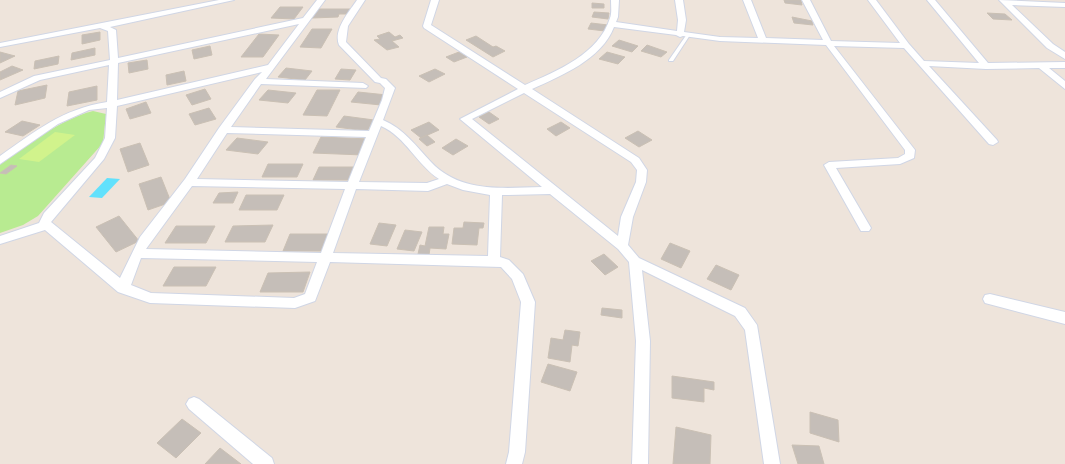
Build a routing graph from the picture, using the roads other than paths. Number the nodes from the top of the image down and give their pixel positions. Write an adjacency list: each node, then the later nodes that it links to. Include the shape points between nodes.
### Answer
1 (230, 0): 16 (street)
2 (321, 0): 14 (street)
3 (352, 0): 4 (street)
4 (361, 0): 36 (street, via 341,36 342,43 378,80 390,88)
5 (435, 0): 33 (street, via 427,26)
6 (615, 0): 15 (street)
7 (679, 0): 17 (street)
8 (746, 0): 18 (street)
9 (806, 0): 19 (street)
10 (872, 0): 21 (street)
11 (931, 0): 27 (street)
12 (1004, 1): 13 (street); 22 (street, via 1050,46)
13 (1065, 5)
14 (306, 20): 23 (street); 29 (street)
15 (612, 24): 17 (street); 33 (street, via 604,39 577,63)
16 (101, 26): 20 (street); 23 (street, via 112,30)
17 (684, 35): 18 (street); 24 (lane)
18 (763, 41): 19 (street)
19 (828, 43): 21 (street); 49 (street, via 910,150 910,156 900,161 829,165)
20 (0, 44)
21 (906, 46): 25 (street)
22 (1065, 56)
23 (114, 60): 34 (street, via 37,78); 35 (street)
24 (671, 60)
25 (922, 63): 27 (street); 39 (street)
26 (1065, 65): 28 (street)
27 (986, 66): 28 (street)
28 (1042, 66): 32 (street)
29 (271, 68): 30 (street); 35 (street)
30 (258, 81): 31 (street); 37 (street)
31 (363, 86)
32 (1065, 86)
33 (526, 89): 46 (street, via 465,119); 51 (street, via 635,160 642,170 642,182 627,216)
34 (0, 95)
35 (112, 104): 41 (street, via 86,108 55,122); 48 (street, via 110,138 99,158 48,216 45,222)
36 (378, 121): 38 (street); 43 (street, via 397,131 437,173)
37 (223, 130): 38 (street); 44 (street)
38 (372, 134): 45 (street)
39 (994, 142)
40 (0, 149): 41 (street)
41 (13, 152): 42 (street)
42 (0, 161)
43 (448, 180): 45 (street, via 428,187); 47 (street, via 459,185)
44 (189, 182): 45 (street); 52 (street, via 144,240)
45 (353, 186): 53 (street)
46 (550, 190): 47 (street); 51 (street)
47 (496, 191): 54 (street)
48 (47, 225): 50 (street); 56 (street)
49 (865, 228)
50 (0, 240)
51 (622, 246): 55 (street)
52 (137, 253): 53 (street); 56 (street)
53 (324, 258): 54 (street); 56 (street, via 310,297 295,304 150,298)
54 (494, 261): 61 (street, via 505,264 518,277 528,302 524,372)
55 (635, 261): 62 (street, via 643,341); 63 (street, via 740,312 752,329)
56 (123, 288)
57 (990, 298): 58 (street)
58 (1065, 318)
59 (194, 404): 60 (street)
60 (266, 464)
61 (514, 464)
62 (640, 464)
63 (772, 464)

